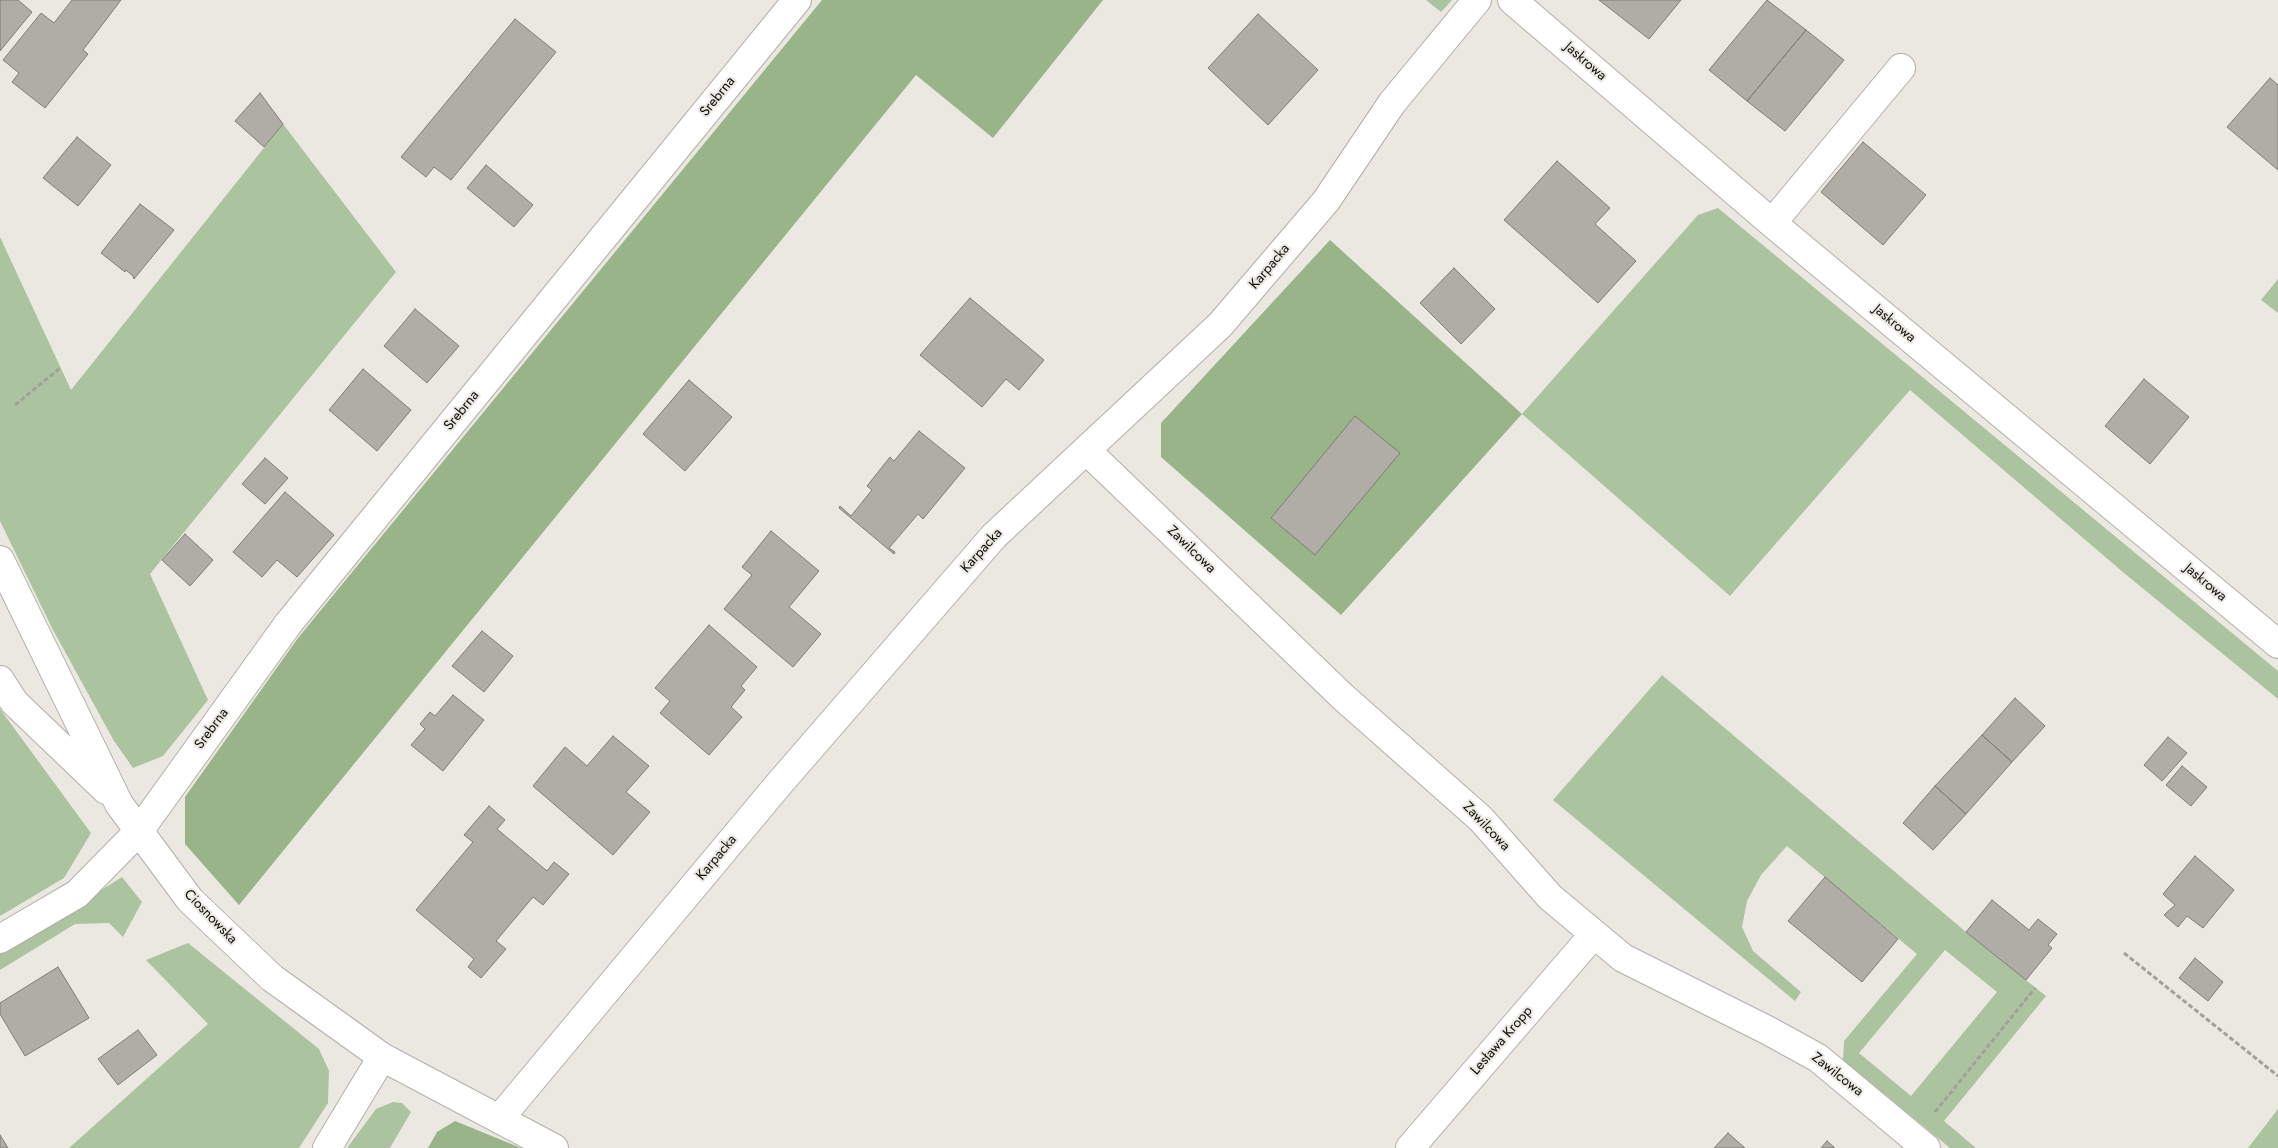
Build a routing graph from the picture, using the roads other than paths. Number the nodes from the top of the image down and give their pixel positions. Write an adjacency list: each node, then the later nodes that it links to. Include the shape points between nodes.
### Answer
1 (797, 0): 11 (street, Srebrna, via 288,624)
2 (1477, 0): 6 (street, Karpacka, via 1392,103 1326,201 1220,325)
3 (1512, 0): 5 (street, Jaskrowa)
4 (1901, 68): 5 (street)
5 (1772, 223): 8 (street, Jaskrowa)
6 (1086, 450): 12 (street, Zawilcowa, via 1343,697 1481,819 1550,897); 15 (street, Karpacka, via 994,536 779,784)
7 (0, 560): 10 (street, Ciosnowska)
8 (2278, 644)
9 (0, 680): 10 (street, via 14,702)
10 (119, 804): 11 (street, Ciosnowska)
11 (139, 831): 13 (street, Srebrna, via 77,894); 14 (street, Ciosnowska, via 190,900 272,978)
12 (1594, 934): 16 (street, Zawilcowa, via 1623,958 1818,1058); 19 (street, Lesława Kropp)
13 (0, 939)
14 (382, 1057): 15 (street, Ciosnowska); 17 (street)
15 (500, 1118): 18 (street, Ciosnowska)
16 (1920, 1143)
17 (326, 1148)
18 (554, 1148)
19 (1410, 1148)

